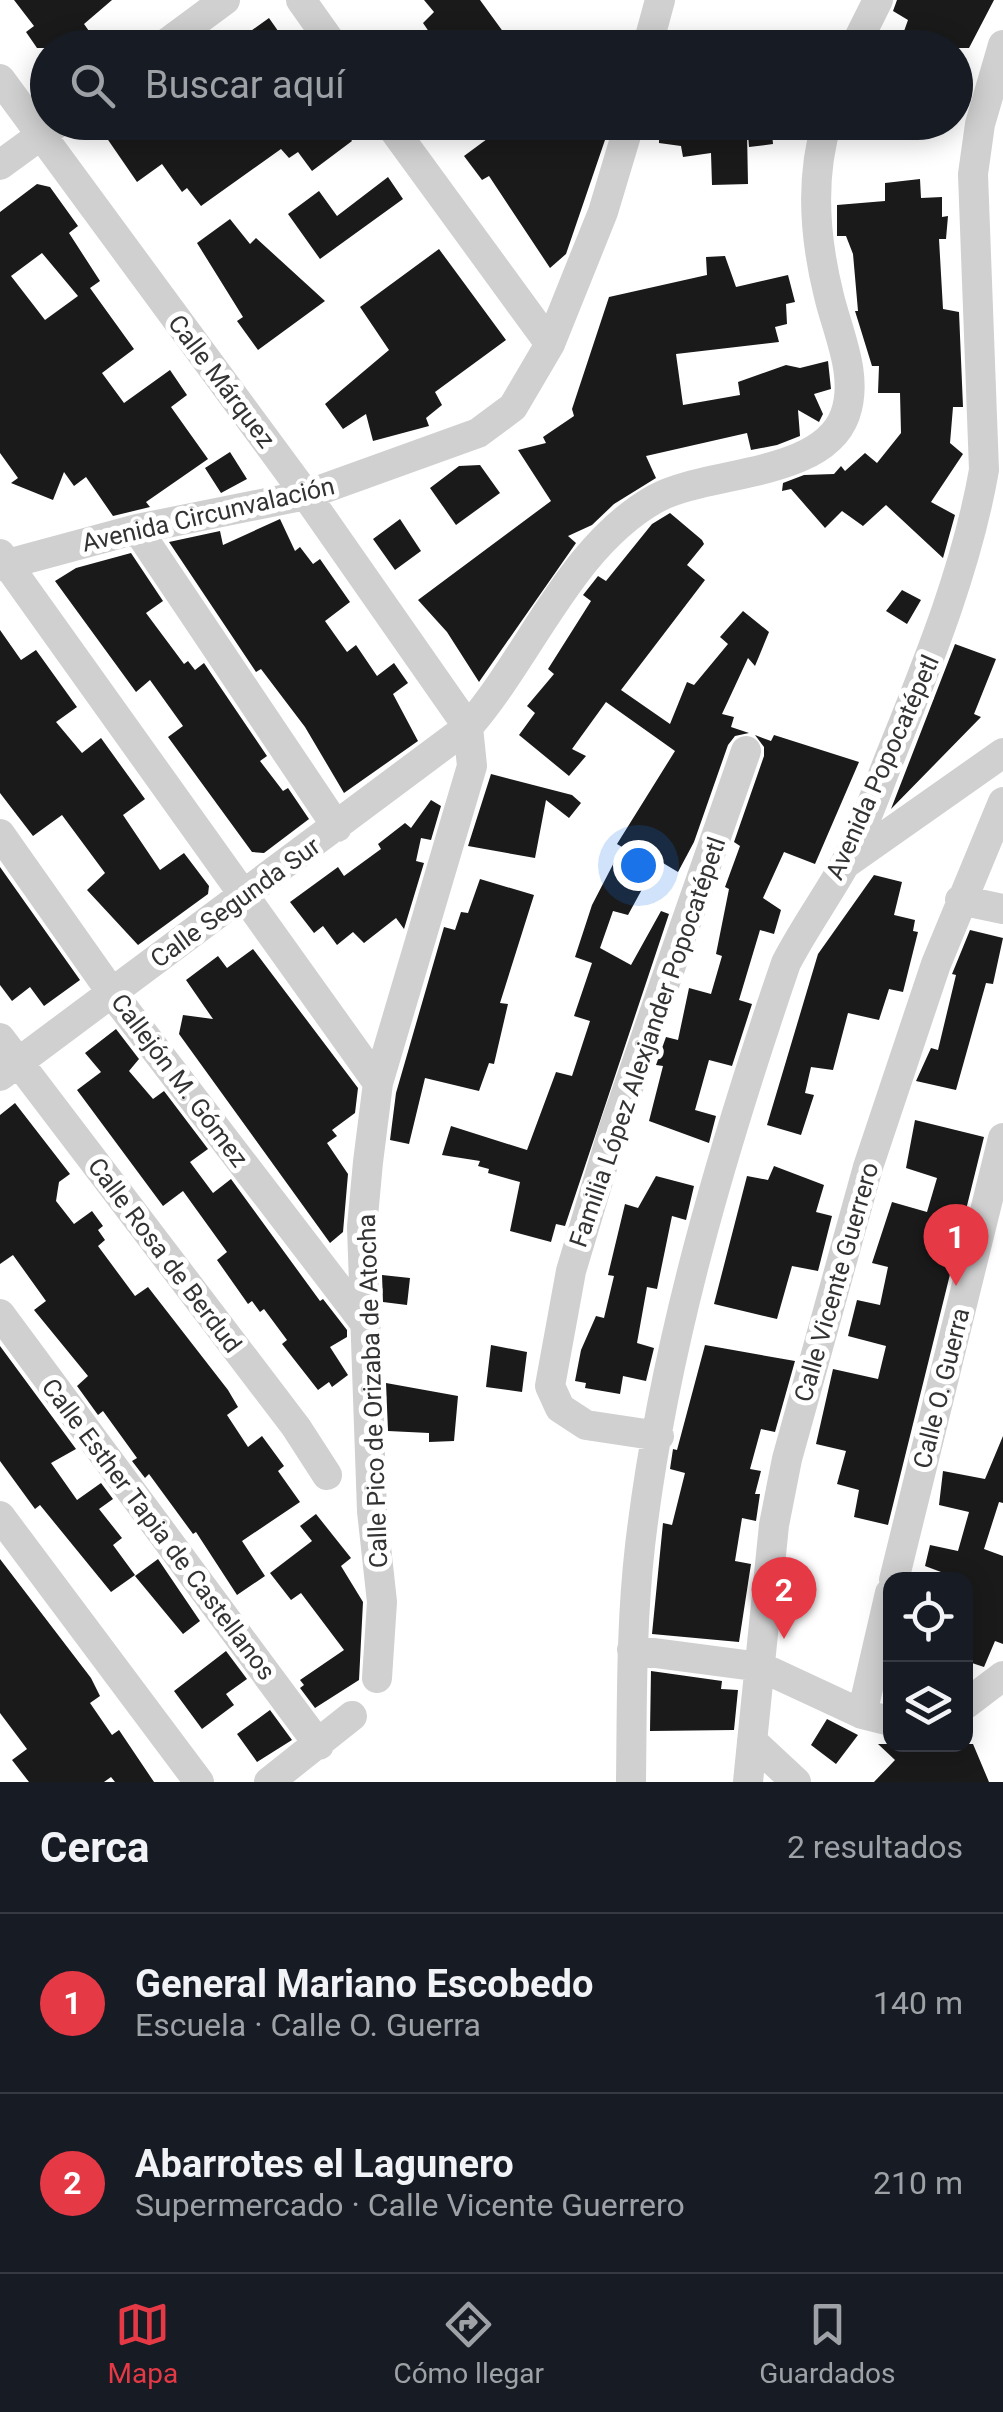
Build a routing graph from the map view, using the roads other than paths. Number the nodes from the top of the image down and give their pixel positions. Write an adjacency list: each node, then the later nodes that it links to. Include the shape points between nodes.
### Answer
1 (225, 0): 5 (street)
2 (301, 0): 6 (street)
3 (878, 0): 8 (street)
4 (655, 3): 7 (street)
5 (184, 30)
6 (322, 30)
7 (650, 30)
8 (863, 30)
9 (1003, 45): 28 (street, Avenida Popocatépetl, via 972,174 984,470 978,502 944,623)
10 (0, 79): 11 (street, Calle Márquez)
11 (30, 110)
12 (36, 140): 17 (street)
13 (57, 140): 19 (street, Calle Márquez)
14 (401, 140): 18 (street)
15 (625, 140): 18 (street, Avenida Circunvalación)
16 (825, 140): 22 (street, via 816,210 848,366 844,416 820,446 796,458 684,487 620,524 578,570 504,685)
17 (0, 166)
18 (550, 344): 19 (street, Avenida Circunvalación, via 513,407 478,433)
19 (306, 494): 20 (street, Avenida Circunvalación); 22 (street, Calle Márquez)
20 (137, 529): 21 (street, Avenida Circunvalación); 26 (street)
21 (2, 561): 29 (street)
22 (468, 726): 26 (street, Calle Segunda Sur); 34 (street, Calle Pico de Orizaba de Atocha, via 472,766)
23 (746, 750): 38 (street, Familia López Alexjander Popocatépetl, via 612,1130 570,1271 550,1386 560,1408 586,1425)
24 (1003, 753): 28 (street)
25 (1003, 802): 30 (street, Calle Vicente Guerrero)
26 (337, 827): 29 (street, Calle Segunda Sur)
27 (0, 834): 32 (street, Callejón M. Gómez)
28 (845, 864): 38 (street, Avenida Popocatépetl, via 808,918 771,1008 687,1294)
29 (242, 897): 32 (street, Calle Segunda Sur); 34 (street)
30 (960, 900): 31 (street); 44 (street, Calle Vicente Guerrero, via 868,1167 787,1458)
31 (1003, 909)
32 (112, 993): 33 (street, Calle Segunda Sur); 37 (street, Callejón M. Gómez)
33 (6, 1059): 39 (street, Calle Rosa de Berdud, via 296,1426)
34 (378, 1083): 37 (street, Calle Pico de Orizaba de Atocha, via 362,1227)
35 (1003, 1138): 41 (street, Calle O. Guerra)
36 (0, 1314): 51 (street, Calle Esther Tapia de Castellanos)
37 (365, 1323): 46 (street, Calle Pico de Orizaba de Atocha, via 382,1602)
38 (659, 1436): 42 (street, Avenida Popocatépetl, via 640,1544)
39 (327, 1475)
40 (0, 1516): 52 (street)
41 (896, 1572)
42 (632, 1650): 44 (street); 54 (street, Avenida Popocatépetl)
43 (883, 1655): 49 (street)
44 (760, 1667): 49 (street); 50 (street, Calle Vicente Guerrero)
45 (1003, 1676): 47 (street)
46 (377, 1678)
47 (973, 1699)
48 (352, 1716): 51 (street)
49 (876, 1717)
50 (752, 1741): 55 (street, Calle Vicente Guerrero); 56 (street)
51 (319, 1744): 53 (street)
52 (199, 1782)
53 (269, 1782)
54 (632, 1782)
55 (748, 1782)
56 (796, 1782)

